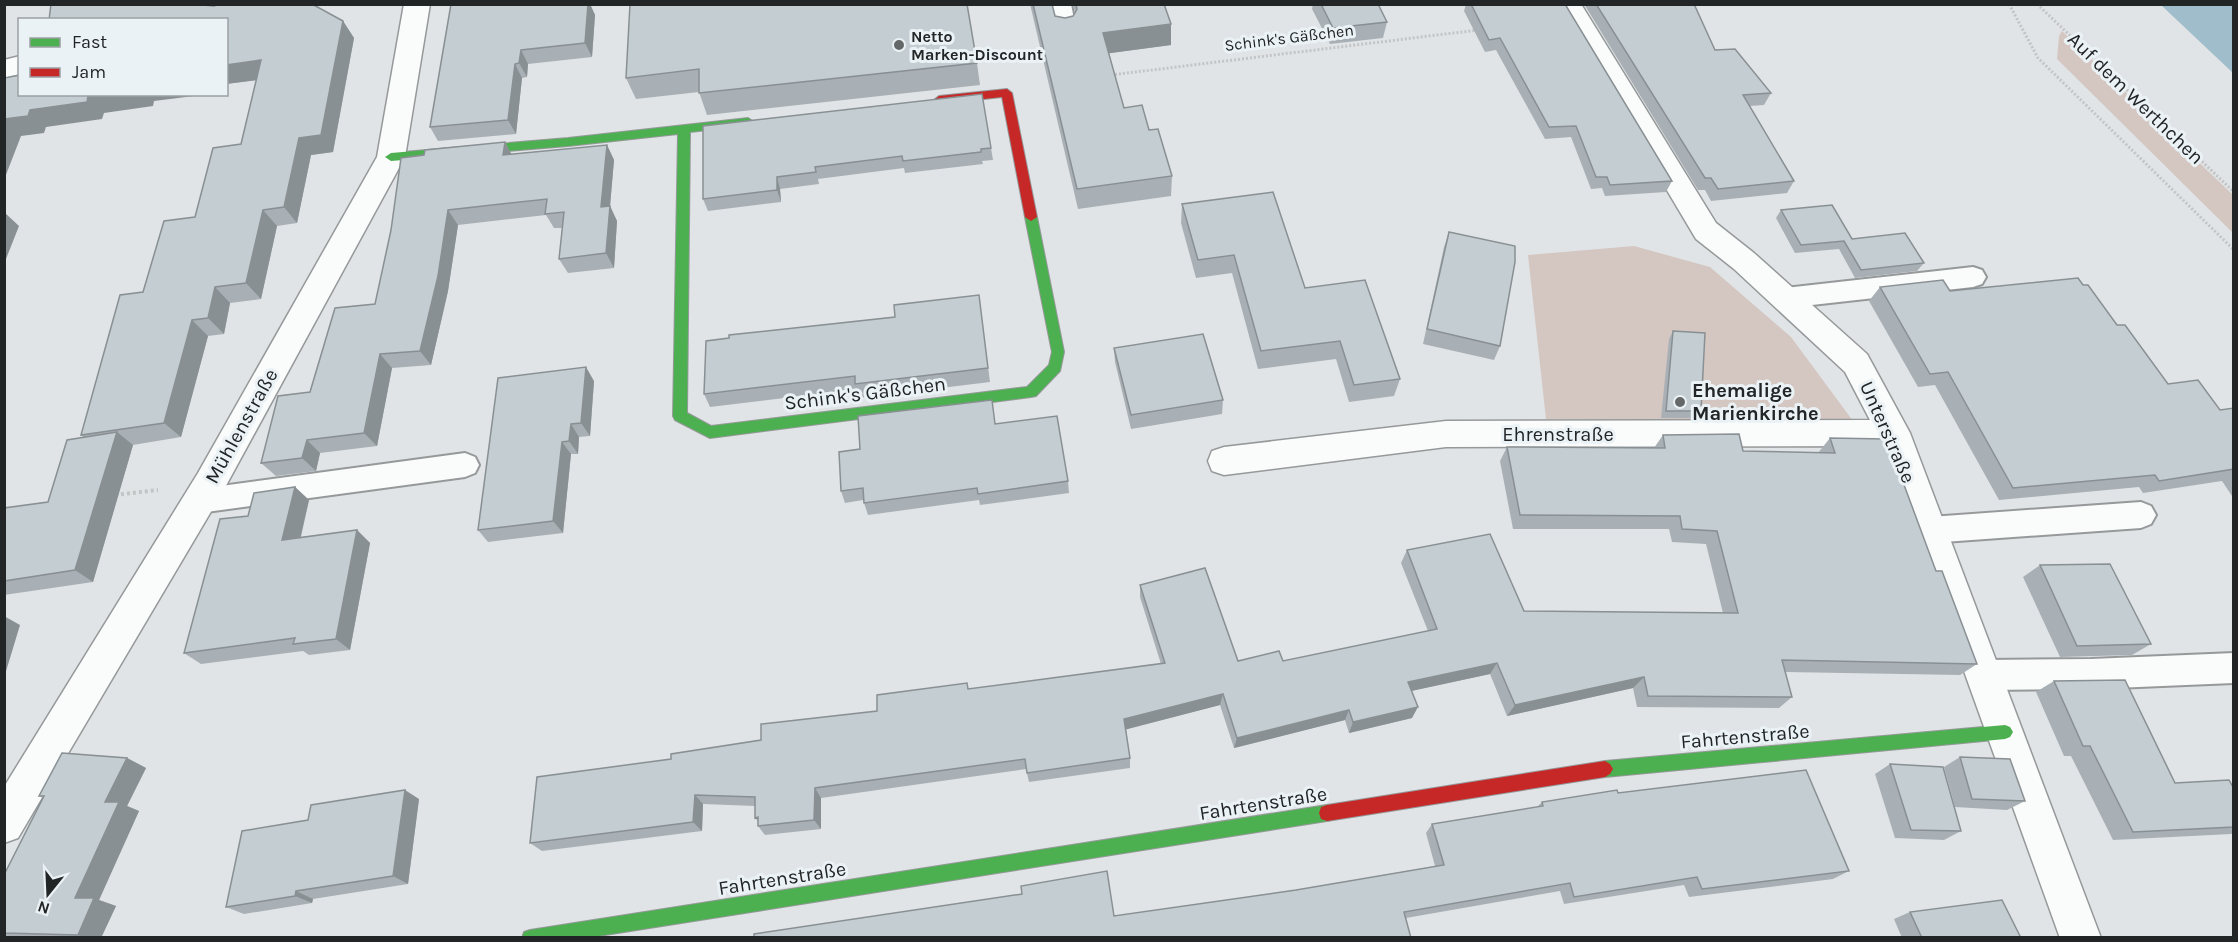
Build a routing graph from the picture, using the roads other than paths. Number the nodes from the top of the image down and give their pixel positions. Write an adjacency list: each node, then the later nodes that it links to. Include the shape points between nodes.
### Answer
1 (417, 4): 8 (street, Mühlenstraße)
2 (1060, 4): 4 (lane)
3 (1568, 4): 10 (street, Unterstraße, via 1706,231)
4 (1065, 29)
5 (925, 102): 7 (street, Schink's Gäßchen, via 1007,93 1058,352 1055,367 1031,392 710,432 680,416)
6 (761, 120): 7 (street)
7 (684, 129): 8 (street)
8 (391, 157): 14 (street, Mühlenstraße)
9 (1974, 277): 10 (lane)
10 (1785, 298): 11 (street, Unterstraße, via 1856,363)
11 (1894, 434): 12 (street, Ehrenstraße, via 1446,434); 16 (street, Unterstraße)
12 (1224, 461)
13 (465, 465): 14 (lane)
14 (204, 492): 20 (street, Mühlenstraße)
15 (2141, 515): 16 (lane)
16 (1930, 530): 18 (street, Unterstraße)
17 (2234, 668): 18 (lane)
18 (1984, 675): 19 (street, Unterstraße)
19 (2004, 732): 21 (street, Fahrtenstraße, via 1621,767); 22 (street, Unterstraße)
20 (4, 824)
21 (530, 938)
22 (2081, 938)

